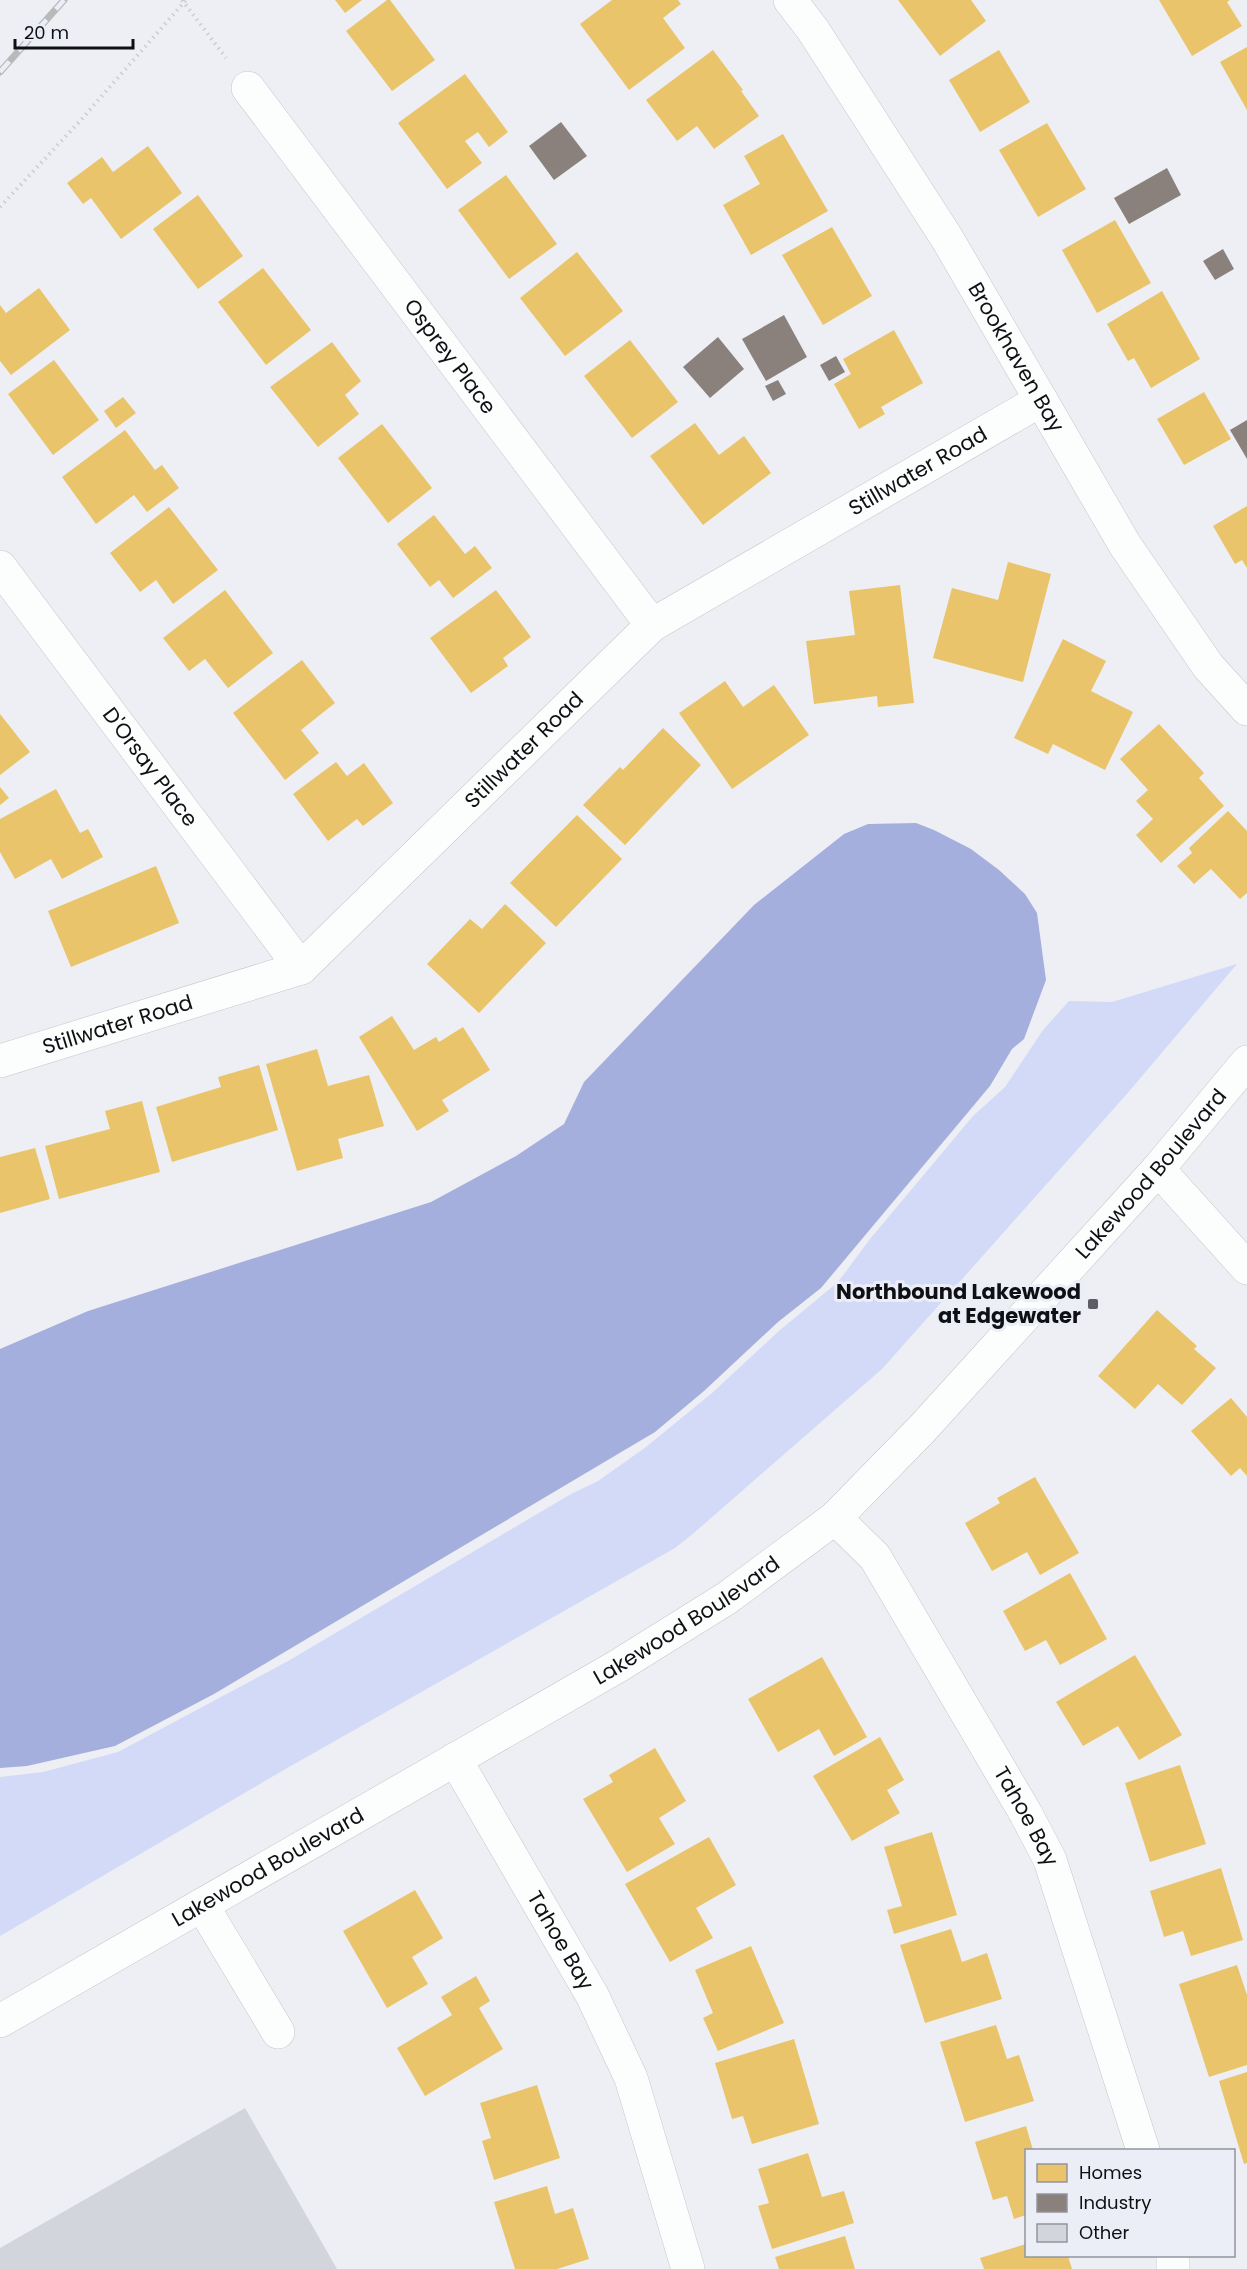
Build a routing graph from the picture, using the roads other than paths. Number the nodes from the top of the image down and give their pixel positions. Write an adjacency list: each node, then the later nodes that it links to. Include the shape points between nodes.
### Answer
1 (790, 0): 3 (street, Brookhaven Bay, via 948,240)
2 (248, 88): 5 (street, Osprey Place)
3 (1041, 400): 5 (street, Stillwater Road); 6 (street, Brookhaven Bay, via 1125,545 1208,666)
4 (0, 567): 7 (street, D'Orsay Place)
5 (652, 625): 7 (street, Stillwater Road)
6 (1247, 709)
7 (301, 968): 8 (street, Stillwater Road)
8 (0, 1061)
9 (1247, 1062): 10 (street, Lakewood Boulevard)
10 (1158, 1169): 11 (street); 12 (street, Lakewood Boulevard, via 922,1429)
11 (1247, 1268)
12 (835, 1518): 13 (street, Lakewood Boulevard, via 727,1598); 17 (street, Tahoe Bay, via 875,1557 1050,1860)
13 (455, 1760): 14 (street, Lakewood Boulevard); 18 (street, Tahoe Bay, via 592,1995 626,2067)
14 (202, 1905): 15 (street, Lakewood Boulevard); 16 (street)
15 (0, 2021)
16 (278, 2032)
17 (1142, 2149)
18 (688, 2269)

